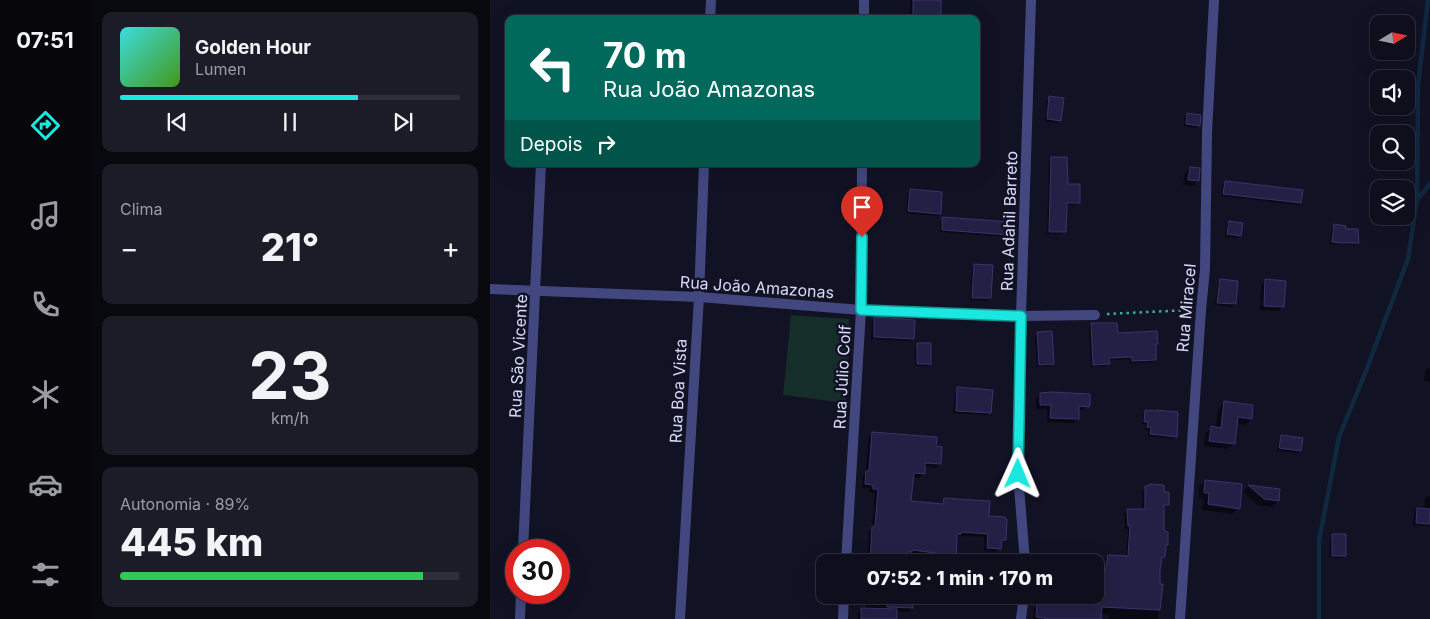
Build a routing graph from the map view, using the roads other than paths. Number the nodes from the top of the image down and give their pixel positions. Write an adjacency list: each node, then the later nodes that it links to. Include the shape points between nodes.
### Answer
1 (711, 0): 5 (street)
2 (864, 0): 6 (street)
3 (1031, 0): 15 (street, Rua Adahil Barreto)
4 (1214, 0): 26 (street, Rua Miracel, via 1207,133 1205,269)
5 (710, 15)
6 (864, 15)
7 (541, 167): 11 (street, Rua São Vicente)
8 (704, 167): 12 (street, Rua Boa Vista)
9 (862, 167): 13 (street, Rua Júlio Colf)
10 (490, 289): 11 (street, Rua João Amazonas)
11 (536, 292): 12 (street, Rua João Amazonas); 16 (street, Rua São Vicente)
12 (699, 297): 13 (street, Rua João Amazonas); 23 (street, Rua Boa Vista)
13 (861, 310): 15 (street, Rua João Amazonas); 17 (street, Rua Júlio Colf)
14 (1095, 314): 15 (street, Rua João Amazonas)
15 (1021, 316): 18 (street, Rua Adahil Barreto, via 1018,474)
16 (525, 539)
17 (846, 554)
18 (1024, 554)
19 (521, 604): 22 (street)
20 (844, 604): 24 (street)
21 (1023, 604): 25 (street)
22 (520, 619)
23 (680, 619)
24 (843, 619)
25 (1021, 619)
26 (1180, 619)

